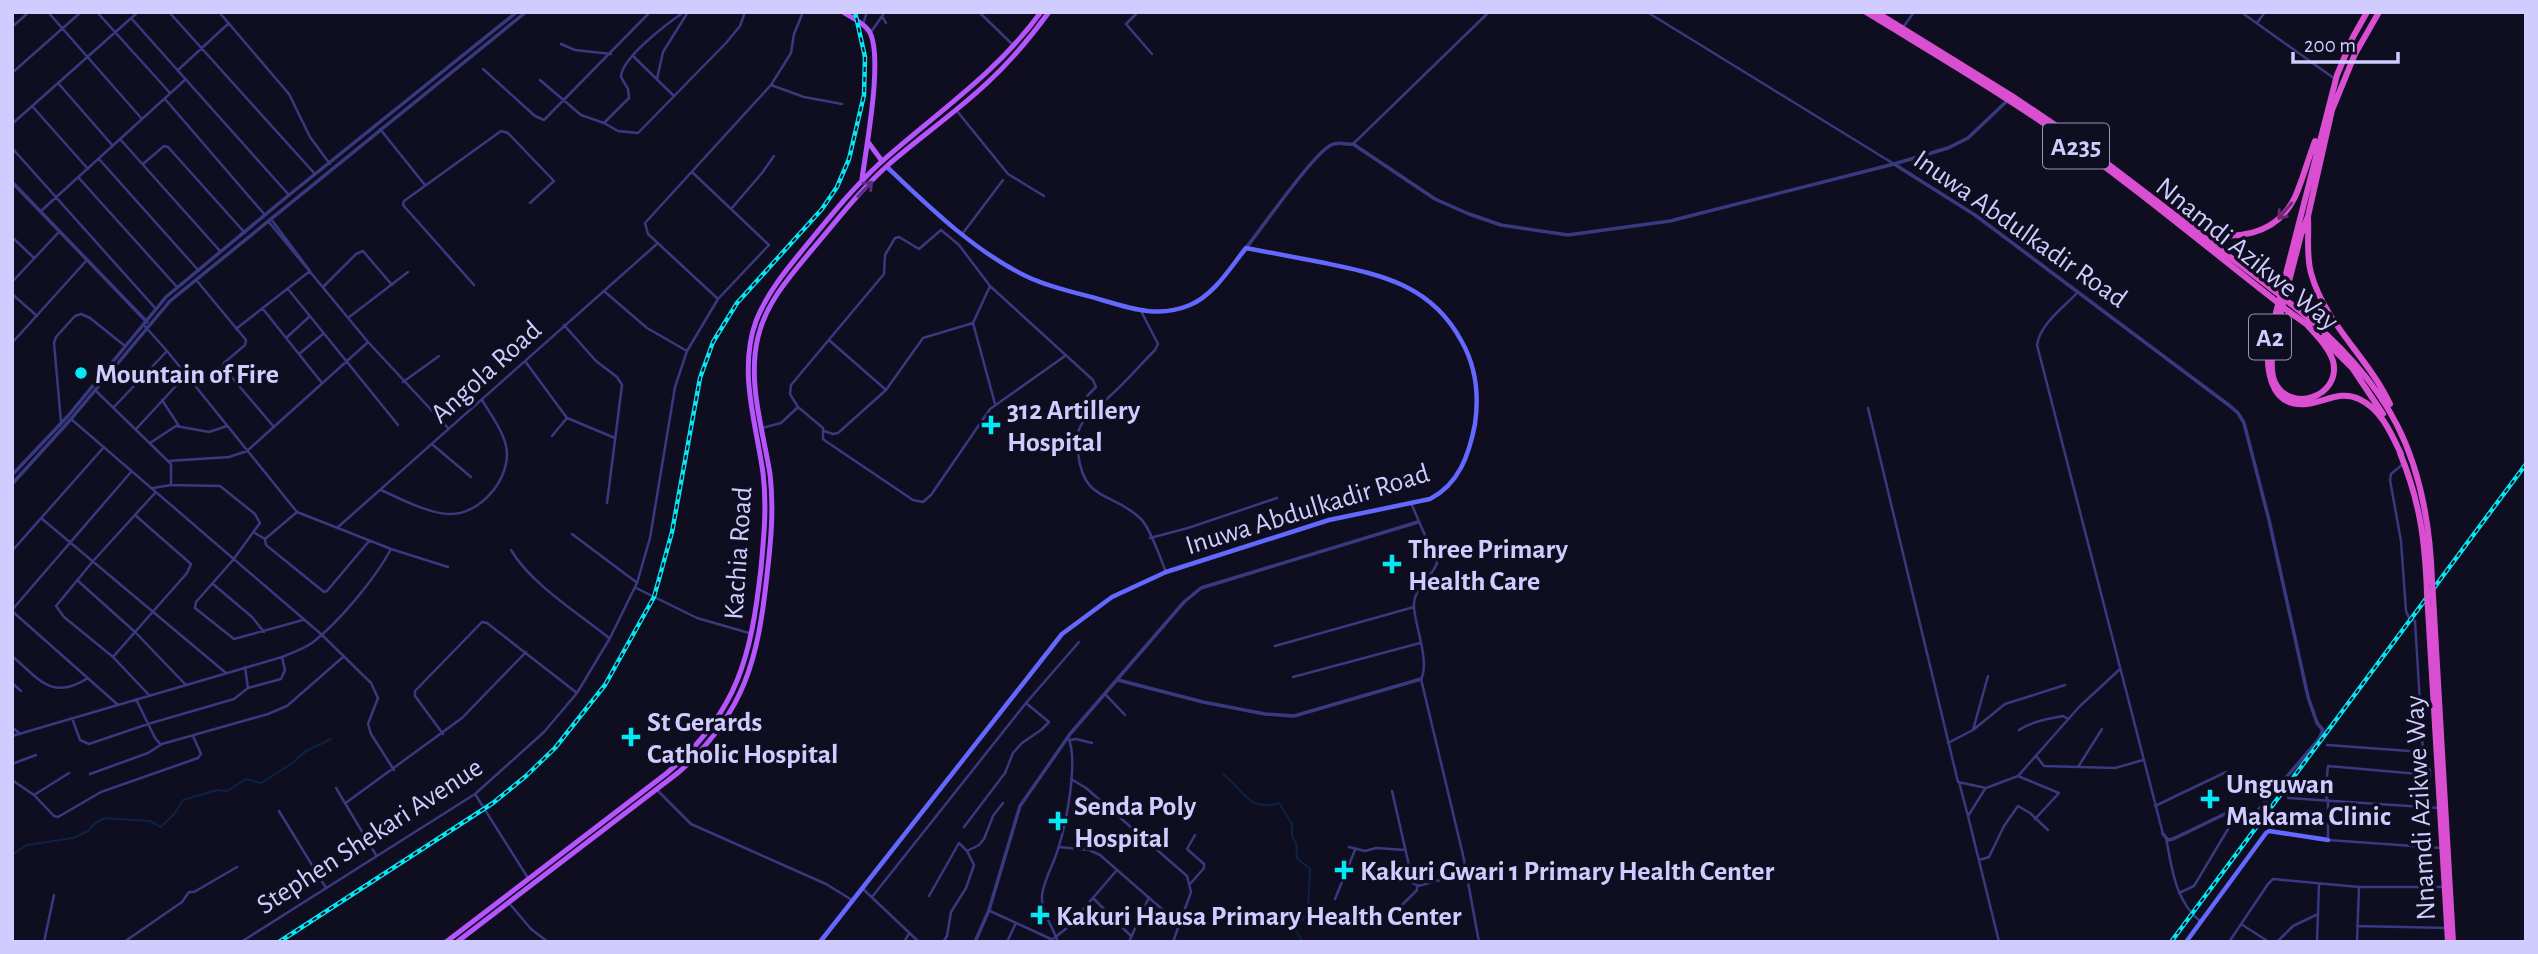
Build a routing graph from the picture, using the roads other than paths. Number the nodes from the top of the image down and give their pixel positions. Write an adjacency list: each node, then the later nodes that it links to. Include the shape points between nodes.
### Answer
1 (19, 12): 32 (street)
2 (29, 12): 32 (street)
3 (48, 12): 39 (street)
4 (81, 12): 39 (street)
5 (97, 12): 41 (street)
6 (138, 12): 33 (street)
7 (169, 12): 45 (street)
8 (219, 12): 34 (street)
9 (517, 12): 80 (street)
10 (526, 12): 71 (street)
11 (650, 12): 46 (street)
12 (686, 12): 48 (street, via 656,32); 54 (street, via 663,52)
13 (745, 12): 60 (street, via 740,26)
14 (803, 12): 58 (street, via 791,53)
15 (843, 12): 37 (main road)
16 (867, 12): 37 (street)
17 (885, 12): 31 (street)
18 (979, 12): 44 (street)
19 (1041, 12): 44 (main road)
20 (1049, 12): 66 (main road, via 1020,49)
21 (1138, 12): 47 (street, via 1126,24)
22 (1489, 12): 74 (street)
23 (1647, 12): 82 (street)
24 (1866, 12): 61 (highway, Nnamdi Azikwe Way / A235)
25 (1875, 12): 40 (highway, Nnamdi Azikwe Way / A235)
26 (1914, 12): 40 (street)
27 (2241, 12): 36 (street)
28 (2265, 12): 36 (street)
29 (2367, 12): 55 (highway, A2)
30 (2379, 12): 99 (highway, A2, via 2339,90)
31 (882, 16): 35 (street); 42 (street)
32 (23, 18): 38 (street)
33 (131, 18): 41 (street); 51 (street)
34 (229, 23): 45 (street); 80 (street, via 289,94 310,137)
35 (886, 23)
36 (2257, 23): 55 (street)
37 (863, 24): 42 (main road)
38 (12, 27)
39 (62, 29): 49 (street); 52 (street)
40 (1902, 29): 61 (highway, Nnamdi Azikwe Way / A235)
41 (116, 32): 49 (street); 59 (street)
42 (870, 33): 73 (main road, via 875,61)
43 (561, 44): 46 (street)
44 (1015, 47): 81 (main road)
45 (202, 48): 51 (street); 85 (street)
46 (611, 54): 63 (street)
47 (1152, 54)
48 (633, 57): 54 (street); 68 (street, via 620,72 629,98)
49 (87, 58): 57 (street); 67 (street)
50 (483, 68): 63 (street, via 541,119 547,119)
51 (178, 70): 53 (street)
52 (12, 73)
53 (186, 79): 59 (street); 92 (street)
54 (657, 79): 60 (street)
55 (2336, 79): 70 (highway, A2)
56 (540, 80): 63 (street)
57 (58, 83): 65 (street); 75 (street)
58 (771, 85): 64 (street); 84 (street)
59 (171, 93): 62 (street)
60 (674, 96): 68 (street, via 638,132 618,131)
61 (2011, 98): 82 (street, via 1968,138); 101 (highway, Nnamdi Azikwe Way / A235, via 2067,133); 125 (highway, Nnamdi Azikwe Way / A235)
62 (165, 99): 67 (street); 98 (street)
63 (565, 100): 68 (street, via 581,116)
64 (842, 104)
65 (32, 106): 69 (street); 83 (street)
66 (956, 109): 81 (main road); 93 (street, via 1008,174)
67 (142, 119): 72 (street)
68 (604, 123)
69 (12, 124)
70 (2322, 127): 101 (highway, one-way to 101, via 2294,198 2274,222 2254,232 2228,236); 182 (highway, A2, via 2270,336 2268,373 2273,388 2289,402 2309,404 2347,395 2366,403 2384,421)
71 (380, 129): 90 (street); 91 (street)
72 (120, 139): 75 (street); 79 (street)
73 (868, 142): 81 (main road); 87 (main road)
74 (1353, 144): 82 (street, Inuwa Abdulkadir Road, via 1435,199 1460,210 1501,225 1568,235 1670,221); 107 (street, via 1328,146)
75 (113, 146): 78 (street)
76 (12, 148): 94 (street)
77 (774, 156): 96 (street)
78 (99, 159): 83 (street); 111 (street)
79 (143, 164): 103 (street, via 168,147); 108 (street)
80 (330, 164): 85 (street)
81 (884, 164): 87 (main road, Kachia Road); 104 (main road); 172 (main road, Kachia Road, one-way to 81, via 755,362 771,304)
82 (1894, 164): 123 (street, Inuwa Abdulkadir Road, via 1975,215)
83 (88, 169): 86 (street)
84 (692, 172): 96 (street); 106 (street, via 645,223)
85 (315, 175): 91 (street)
86 (78, 177): 94 (street); 120 (street)
87 (862, 180): 227 (main road, Kachia Road, via 778,280 752,336 748,382 765,501)
88 (1003, 180): 104 (street)
89 (12, 182): 97 (street)
90 (425, 185): 95 (street, via 503,131 554,181); 117 (street, via 403,205)
91 (305, 186): 92 (street); 100 (street)
92 (289, 195): 98 (street)
93 (1044, 196)
94 (56, 197): 97 (street); 128 (street)
95 (530, 202)
96 (731, 208): 126 (street, Stephen Shekari Avenue, via 769,245)
97 (39, 212): 102 (street)
98 (265, 215): 103 (street)
99 (2308, 216): 137 (highway, via 2272,360 2278,387 2299,400 2322,393 2333,374 2332,358); 177 (highway, A2, via 2307,251 2320,300 2375,376)
100 (270, 220): 112 (street); 114 (street)
101 (2185, 222): 125 (highway, Nnamdi Azikwe Way / A235)
102 (58, 233): 109 (street); 110 (street)
103 (245, 233): 108 (street)
104 (962, 233): 130 (main road, via 1033,279)
105 (12, 237): 109 (street)
106 (658, 243): 122 (street, Angola Road); 126 (street)
107 (1246, 248): 130 (main road, via 1200,300 1171,311); 197 (main road, Inuwa Abdulkadir Road, via 1374,273 1433,303 1454,326 1474,372 1478,401 1473,432 1451,484 1430,499)
108 (221, 253): 111 (street)
109 (34, 258): 115 (street)
110 (86, 261): 131 (street); 135 (street)
111 (199, 271): 120 (street)
112 (310, 271): 118 (street); 121 (street)
113 (408, 272): 116 (street)
114 (196, 280): 135 (street); 138 (street)
115 (12, 282)
116 (392, 285): 118 (street, via 363,251); 133 (street)
117 (474, 285)
118 (323, 286): 133 (street)
119 (990, 286): 134 (street); 141 (street, via 944,231 938,231 919,249 895,238 885,255 884,274); 149 (street)
120 (178, 288): 128 (street)
121 (288, 289): 129 (street); 132 (street)
122 (604, 291): 136 (street, Angola Road); 146 (street, via 647,328)
123 (2077, 293): 238 (street, via 2043,327 2037,345); 303 (street, Inuwa Abdulkadir Road, via 2230,406 2244,423 2308,697 2323,730 2258,813)
124 (13, 295): 131 (street)
125 (2274, 295): 127 (highway, Nnamdi Azikwe Way / A235, bridge)
126 (719, 299): 146 (street, Stephen Shekari Avenue)
127 (2290, 307): 137 (highway, Nnamdi Azikwe Way / A235); 177 (highway, Nnamdi Azikwe Way / A235, via 2323,330 2359,365)
128 (156, 309): 135 (street)
129 (262, 309): 138 (street); 140 (street)
130 (1141, 311): 205 (street, via 1158,344 1086,418 1076,442 1087,485 1143,520)
131 (37, 316): 143 (street)
132 (310, 316): 139 (street); 140 (street)
133 (348, 318): 142 (street)
134 (973, 323): 156 (street, via 923,338); 160 (street)
135 (146, 325): 144 (street); 145 (street); 155 (street)
136 (564, 325): 151 (street, Angola Road); 176 (street, via 621,381)
137 (2308, 326): 182 (highway, Nnamdi Azikwe Way / A235, via 2362,381)
138 (236, 329): 170 (street, via 246,342 223,367)
139 (324, 333): 147 (street); 150 (street)
140 (285, 338): 147 (street)
141 (830, 341): 156 (street); 162 (street, via 792,385 790,394)
142 (368, 342): 150 (street); 153 (street)
143 (12, 343)
144 (125, 346): 166 (street); 166 (street, via 81,314 56,337)
145 (167, 351): 152 (street); 161 (street)
146 (687, 351): 218 (street, Stephen Shekari Avenue, via 675,387 650,538)
147 (299, 354): 154 (street)
148 (439, 356): 153 (street)
149 (1065, 356): 157 (street, via 1096,384); 160 (street)
150 (347, 361): 154 (street); 167 (street)
151 (525, 361): 158 (street, Angola Road); 164 (street)
152 (186, 375): 159 (street); 169 (street)
153 (403, 382): 173 (street)
154 (322, 383): 170 (street)
155 (95, 390): 161 (street); 165 (street)
156 (886, 390): 174 (street, via 838,433)
157 (1087, 396)
158 (482, 400): 173 (street, Angola Road); 193 (street, via 507,454 500,481 487,497 449,514)
159 (162, 401): 168 (street); 171 (street)
160 (995, 404): 174 (street, via 923,502 913,500 827,442)
161 (113, 407): 171 (street)
162 (798, 407): 172 (street, via 781,423); 174 (street)
163 (1868, 408): 270 (street)
164 (567, 418): 175 (street); 176 (street)
165 (71, 419): 180 (street); 186 (street)
166 (61, 422): 185 (street)
167 (398, 425)
168 (178, 426): 169 (street, via 209,432); 178 (street)
169 (227, 426): 181 (street)
170 (274, 427): 181 (street)
171 (136, 428): 178 (street)
172 (762, 428): 292 (main road, Kachia Road, via 772,533 752,666 719,730 694,759)
173 (449, 429): 179 (street, Angola Road)
174 (824, 431)
175 (552, 436)
176 (615, 438): 196 (street)
177 (2404, 439): 219 (highway, Nnamdi Azikwe Way / A2, bridge, via 2424,505)
178 (150, 443): 183 (street)
179 (432, 444): 189 (street); 193 (street, Angola Road)
180 (104, 447): 187 (street); 200 (street)
181 (247, 451): 183 (street, via 229,457); 198 (street)
182 (2401, 454): 184 (highway, Nnamdi Azikwe Way / A2)
183 (168, 461): 191 (street)
184 (2405, 463): 219 (highway, Nnamdi Azikwe Way / A2, via 2418,503); 273 (street, via 2390,480 2401,541 2406,611 2415,623)
185 (19, 467): 186 (street); 188 (street)
186 (24, 471): 190 (street)
187 (131, 471): 192 (street); 207 (street)
188 (12, 475)
189 (471, 477)
190 (12, 484)
191 (171, 485): 192 (street); 203 (street, via 227,489 259,519)
192 (151, 488): 194 (street)
193 (381, 490): 202 (street, Angola Road)
194 (156, 492): 199 (street); 213 (street)
195 (1277, 498): 205 (street)
196 (607, 503)
197 (1411, 503): 201 (street); 215 (main road, Inuwa Abdulkadir Road, via 1329,520)
198 (297, 512): 202 (street); 206 (street)
199 (135, 515): 212 (street); 222 (street, via 191,564)
200 (41, 518): 207 (street); 211 (street)
201 (1418, 522): 220 (street, via 1437,563 1416,593); 244 (street, via 1201,588)
202 (337, 528): 208 (street)
203 (255, 533): 206 (street); 213 (street)
204 (572, 534): 218 (street)
205 (1150, 538): 215 (street)
206 (265, 539): 208 (street, via 266,545 324,592)
207 (71, 541): 212 (street); 221 (street)
208 (370, 541): 209 (street)
209 (391, 549): 214 (street); 226 (street, via 366,587)
210 (511, 550): 228 (street, via 542,584)
211 (12, 551)
212 (94, 560): 216 (street); 222 (street)
213 (233, 560): 217 (street); 223 (street)
214 (448, 567)
215 (1166, 572): 333 (main road, Inuwa Abdulkadir Road, via 1112,597 1062,634)
216 (77, 580): 224 (street); 235 (street, via 55,606)
217 (213, 583): 225 (street); 225 (street, via 195,608 234,639)
218 (637, 585): 227 (street, via 698,618); 228 (street, Stephen Shekari Avenue)
219 (2430, 595): 302 (highway, Nnamdi Azikwe Way / A2, bridge); 306 (highway, Nnamdi Azikwe Way / A2)
220 (1413, 607): 230 (street); 231 (street)
221 (12, 611): 242 (street)
222 (153, 611): 224 (street); 239 (street)
223 (303, 620): 225 (street); 226 (street)
224 (135, 632): 235 (street); 246 (street)
225 (264, 632)
226 (321, 635): 234 (street); 236 (street)
227 (753, 635): 326 (main road, Kachia Road, via 731,696 700,741 667,773)
228 (610, 638): 250 (street, Stephen Shekari Avenue)
229 (1079, 642): 254 (street)
230 (1420, 643): 241 (street); 243 (street, via 1425,671)
231 (1275, 646)
232 (526, 652): 250 (street); 265 (street); 265 (street, via 487,623 480,625 414,694)
233 (12, 656): 242 (street, via 55,689)
234 (344, 656): 267 (street, via 287,706); 279 (street, via 376,690 378,698 368,724)
235 (113, 657): 251 (street)
236 (282, 657): 237 (street); 248 (street, via 285,670 281,679)
237 (245, 667): 239 (street); 248 (street)
238 (2119, 670): 258 (street); 276 (street)
239 (226, 673): 246 (street)
240 (1988, 676): 262 (street)
241 (1293, 677)
242 (88, 678): 255 (street)
243 (1421, 679): 244 (street, via 1294,716 1265,715); 325 (street)
244 (1118, 680): 252 (street)
245 (12, 683): 249 (street)
246 (186, 684): 251 (street)
247 (2065, 685): 262 (street, via 2005,704)
248 (248, 688): 259 (street, via 234,699)
249 (21, 691)
250 (577, 693): 294 (street, Stephen Shekari Avenue, via 544,732)
251 (149, 695): 253 (street)
252 (1106, 695): 256 (street); 268 (street)
253 (136, 698): 255 (street); 259 (street)
254 (1026, 703): 309 (street, via 1049,722 1013,753 1005,773); 337 (street)
255 (117, 704): 257 (street)
256 (1125, 715)
257 (72, 718): 259 (street, via 80,740 89,744); 264 (street)
258 (2068, 719): 263 (street, via 2043,719); 275 (street)
259 (148, 724): 271 (street)
260 (12, 727): 264 (street)
261 (2102, 729): 278 (street)
262 (1973, 730): 270 (street)
263 (2020, 730)
264 (20, 734): 266 (street)
265 (443, 734): 279 (street)
266 (12, 736)
267 (193, 736): 271 (street); 295 (street, via 201,754 198,758 101,792 58,817)
268 (1069, 739): 269 (street); 285 (street); 344 (street, via 1020,806)
269 (1092, 743)
270 (1948, 743): 287 (street)
271 (161, 745): 283 (street)
272 (2327, 746): 273 (street)
273 (2423, 752): 280 (street)
274 (36, 755): 277 (street)
275 (2037, 757): 278 (street, via 2044,766); 284 (street)
276 (2143, 760): 278 (street, via 2115,768); 300 (street)
277 (12, 764)
278 (2078, 767)
279 (394, 770): 298 (street)
280 (2430, 771): 297 (street, via 2418,774 2328,766); 301 (street)
281 (2227, 772): 300 (street)
282 (69, 773): 295 (street)
283 (90, 774)
284 (2018, 776): 291 (street); 307 (street, via 2059,793)
285 (1071, 779): 315 (street); 327 (street, via 1187,876)
286 (12, 780): 288 (street)
287 (1958, 782): 291 (street); 305 (street)
288 (17, 784): 289 (street); 295 (street)
289 (12, 787)
290 (336, 788): 298 (street)
291 (1986, 788): 305 (street)
292 (656, 789): 341 (street, via 691,824 826,884); 342 (main road, Kachia Road)
293 (1392, 791): 319 (street)
294 (475, 794): 321 (street, Stephen Shekari Avenue); 326 (street)
295 (34, 795)
296 (2288, 798): 297 (street)
297 (2328, 800): 301 (street); 314 (street)
298 (347, 802): 321 (street)
299 (1003, 803): 320 (street, via 984,839)
300 (2155, 806): 313 (street)
301 (2429, 808): 302 (street)
302 (2440, 808): 306 (highway, Nnamdi Azikwe Way / A2)
303 (2240, 809): 313 (street, Inuwa Abdulkadir Road, via 2185,835 2168,840); 334 (street, via 2194,886)
304 (279, 811): 332 (street)
305 (1968, 816): 322 (street)
306 (2443, 817): 317 (highway, Nnamdi Azikwe Way / A2); 379 (highway, Nnamdi Azikwe Way / A2)
307 (2035, 819): 310 (street); 322 (street, via 2018,806 1989,857)
308 (2264, 824): 311 (street)
309 (964, 827)
310 (2048, 830)
311 (2269, 831): 314 (main road); 346 (main road)
312 (1195, 835): 327 (street, via 1187,849 1204,868)
313 (2164, 836): 334 (street)
314 (2328, 840): 317 (street)
315 (1059, 846): 324 (street, via 1089,850); 353 (street, via 1042,895)
316 (1349, 847): 318 (street)
317 (2442, 848): 331 (highway, Nnamdi Azikwe Way / A2)
318 (1355, 850): 319 (street); 339 (street)
319 (1405, 850): 329 (street)
320 (967, 851): 336 (street, via 957,845); 365 (street, via 974,865 951,912)
321 (376, 855): 332 (street, Stephen Shekari Avenue)
322 (1979, 860): 372 (street)
323 (237, 867): 357 (street, via 190,892)
324 (1117, 870): 338 (street); 340 (street)
325 (1466, 873): 329 (street); 371 (street)
326 (528, 878): 359 (main road, Kachia Road)
327 (1190, 884): 349 (street)
328 (2319, 884): 330 (street); 345 (street); 348 (street, via 2271,880)
329 (1417, 885): 343 (street)
330 (2359, 887): 331 (street); 350 (street)
331 (2445, 887): 351 (highway, Nnamdi Azikwe Way / A2)
332 (326, 888): 358 (street, Stephen Shekari Avenue)
333 (862, 888): 337 (street); 341 (main road, Inuwa Abdulkadir Road)
334 (2179, 892): 346 (street)
335 (54, 895): 356 (street)
336 (929, 896)
337 (872, 897): 352 (street)
338 (1149, 897): 349 (street); 354 (street)
339 (1335, 899)
340 (1094, 900): 353 (street); 354 (street)
341 (852, 901): 362 (main road, Inuwa Abdulkadir Road)
342 (509, 903): 360 (main road, Kachia Road); 361 (street)
343 (1400, 907)
344 (989, 910): 347 (street); 366 (street)
345 (2316, 915): 376 (street, via 2293,926); 377 (street)
346 (2201, 922): 373 (main road)
347 (1016, 923): 355 (street); 367 (street)
348 (2241, 924): 374 (street); 375 (street)
349 (1180, 925): 370 (street)
350 (2357, 926): 351 (street); 378 (street)
351 (2447, 928): 379 (highway, Nnamdi Azikwe Way / A2)
352 (909, 934): 363 (street); 364 (street)
353 (1056, 936): 355 (street); 368 (street)
354 (1131, 936): 369 (street)
355 (1050, 940)
356 (44, 942)
357 (124, 942)
358 (241, 942)
359 (446, 942)
360 (457, 942)
361 (548, 942)
362 (820, 942)
363 (904, 942)
364 (919, 942)
365 (943, 942)
366 (975, 942)
367 (1007, 942)
368 (1058, 942)
369 (1129, 942)
370 (1173, 942)
371 (1479, 942)
372 (1999, 942)
373 (2186, 942)
374 (2229, 942)
375 (2269, 942)
376 (2277, 942)
377 (2317, 942)
378 (2357, 942)
379 (2451, 942)

